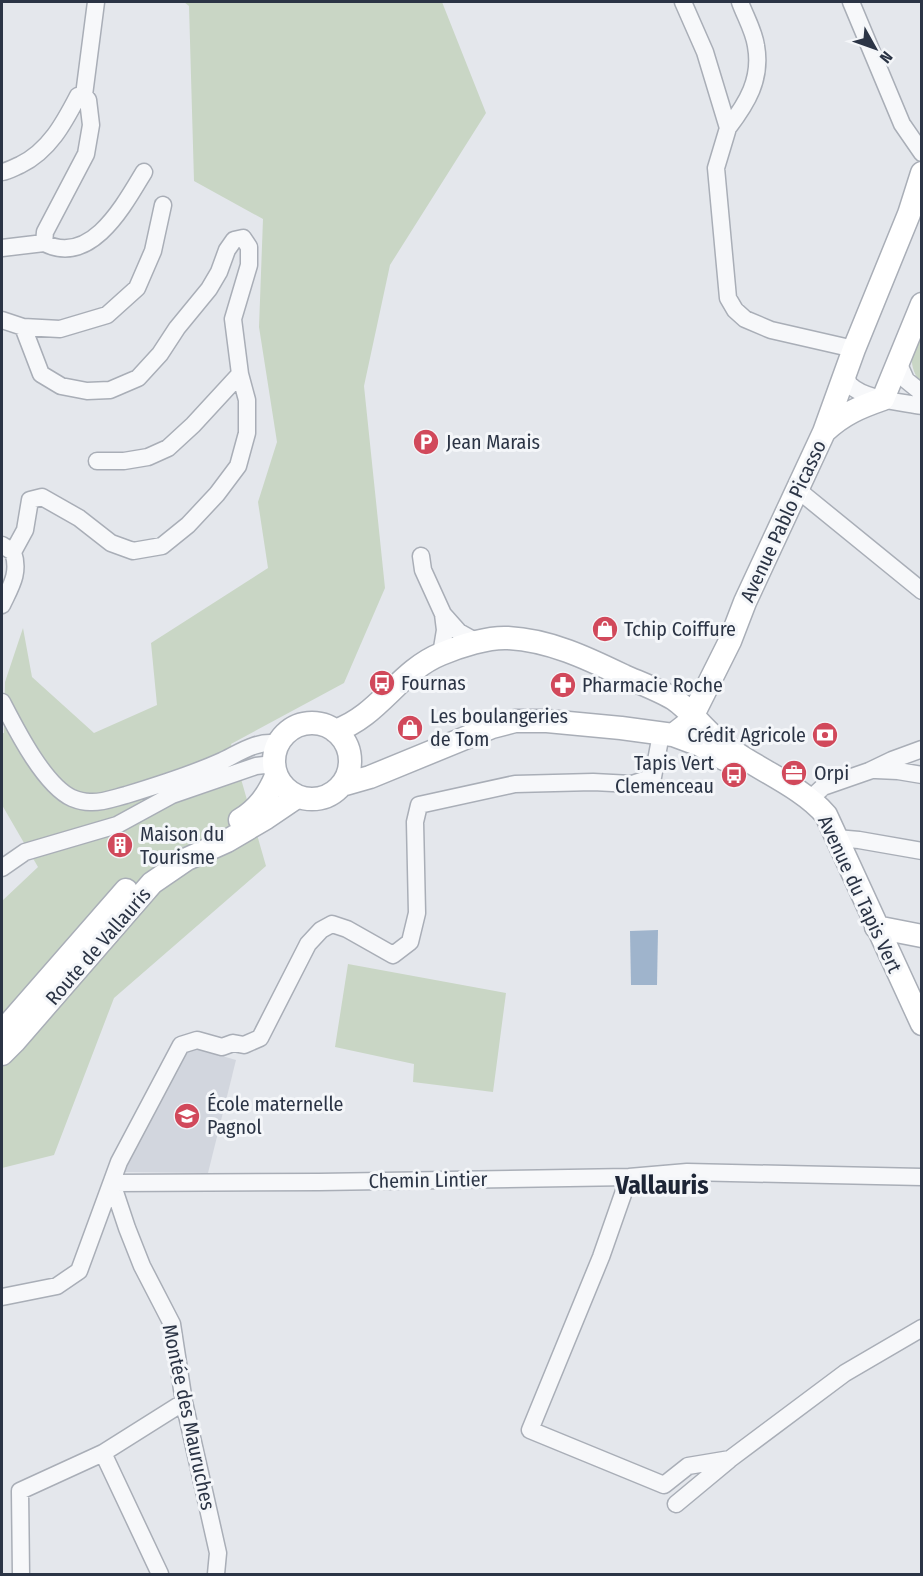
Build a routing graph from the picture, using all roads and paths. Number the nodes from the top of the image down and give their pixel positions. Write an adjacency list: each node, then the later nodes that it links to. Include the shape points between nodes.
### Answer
1 (96, 2): 5 (street)
2 (683, 2): 6 (street, via 705,52)
3 (740, 2): 6 (street, via 756,45 758,74 744,107)
4 (851, 2): 7 (street, via 902,124)
5 (86, 98): 8 (street, via 78,96 64,123 29,161); 14 (street, via 91,125 86,154 45,232)
6 (728, 128): 19 (street, via 716,168 728,298 746,319 771,330)
7 (921, 153)
8 (2, 172)
9 (144, 172): 14 (street, via 108,227 87,243 64,249)
10 (921, 173): 13 (main road, Avenue Pablo Picasso)
11 (921, 189): 13 (street)
12 (163, 205): 18 (street, via 153,252 137,288 107,315 60,329)
13 (915, 214): 19 (main road, Avenue Pablo Picasso)
14 (44, 243): 15 (street)
15 (2, 248)
16 (921, 304): 20 (main road)
17 (2, 320): 18 (street)
18 (22, 327): 22 (street, via 41,374 61,386 110,390 138,378 160,354 209,289 234,240 243,238 249,247 249,265 233,319)
19 (854, 349): 21 (main road, Avenue Pablo Picasso)
20 (898, 362): 23 (street, via 906,380); 24 (main road)
21 (846, 371): 24 (street, via 851,386); 26 (main road, Avenue Pablo Picasso)
22 (240, 374): 27 (street, via 168,448 148,457); 29 (street, via 247,400 248,433 238,466 188,525 162,546 133,551 111,543 79,518 42,497 30,500 25,530)
23 (921, 393)
24 (883, 399): 25 (street); 26 (main road, via 856,408)
25 (921, 406)
26 (824, 432): 28 (main road, Avenue Pablo Picasso)
27 (97, 461)
28 (798, 490): 31 (street); 37 (main road, Avenue Pablo Picasso)
29 (7, 548): 32 (street, via 16,561 14,579)
30 (421, 556): 33 (street, via 423,570)
31 (921, 591)
32 (2, 605)
33 (443, 614): 34 (street, via 459,632); 35 (street)
34 (477, 642): 35 (main road); 37 (main road, via 506,638 549,644 673,699)
35 (441, 654): 38 (main road, via 422,664 359,719)
36 (2, 702): 41 (street, via 46,776 72,798 89,803 154,787 259,744 270,742)
37 (692, 717): 39 (main road, Avenue Pablo Picasso); 46 (main road, via 754,765)
38 (335, 731): 41 (main road, via 315,723 293,728 284,735); 44 (main road, via 350,757)
39 (667, 734): 44 (main road, via 515,721); 46 (main road, via 700,745 758,780); 57 (street, via 652,777 632,784 516,784 419,805 415,822 417,913 410,942 393,955 347,929 332,924 321,930 308,944 260,1038 244,1045 222,1047 197,1040 181,1045 119,1162)
40 (921, 749): 42 (street)
41 (276, 761): 45 (main road, via 285,789); 49 (street, via 172,795 117,825 25,852); 53 (main road, Route de Vallauris, via 266,796 251,814 141,873)
42 (869, 771): 43 (street); 46 (street, via 823,787)
43 (921, 775)
44 (342, 785): 45 (main road, via 317,800)
45 (297, 797): 54 (main road, Route de Vallauris, via 227,841 187,859 152,884)
46 (810, 800): 47 (main road, Avenue du Tapis Vert, via 826,815)
47 (836, 838): 48 (street); 50 (main road, Avenue du Tapis Vert)
48 (921, 850)
49 (2, 868)
50 (876, 927): 51 (main road); 52 (main road, Avenue du Tapis Vert)
51 (921, 936)
52 (921, 1024)
53 (2, 1032)
54 (2, 1054)
55 (630, 1177): 56 (street, Chemin Lintier, via 687,1172); 57 (street, Chemin Lintier); 62 (street, via 530,1430 664,1485 688,1466)
56 (921, 1178)
57 (112, 1183): 58 (street, via 79,1272 57,1286); 60 (street, Montée des Mauruches, via 142,1266 172,1324)
58 (2, 1297)
59 (921, 1328): 62 (street, via 845,1373)
60 (184, 1402): 61 (street); 66 (street, Montée des Mauruches, via 218,1553)
61 (103, 1453): 64 (street, via 20,1491); 65 (street)
62 (730, 1459): 63 (street)
63 (676, 1504)
64 (21, 1575)
65 (160, 1575)
66 (216, 1575)

